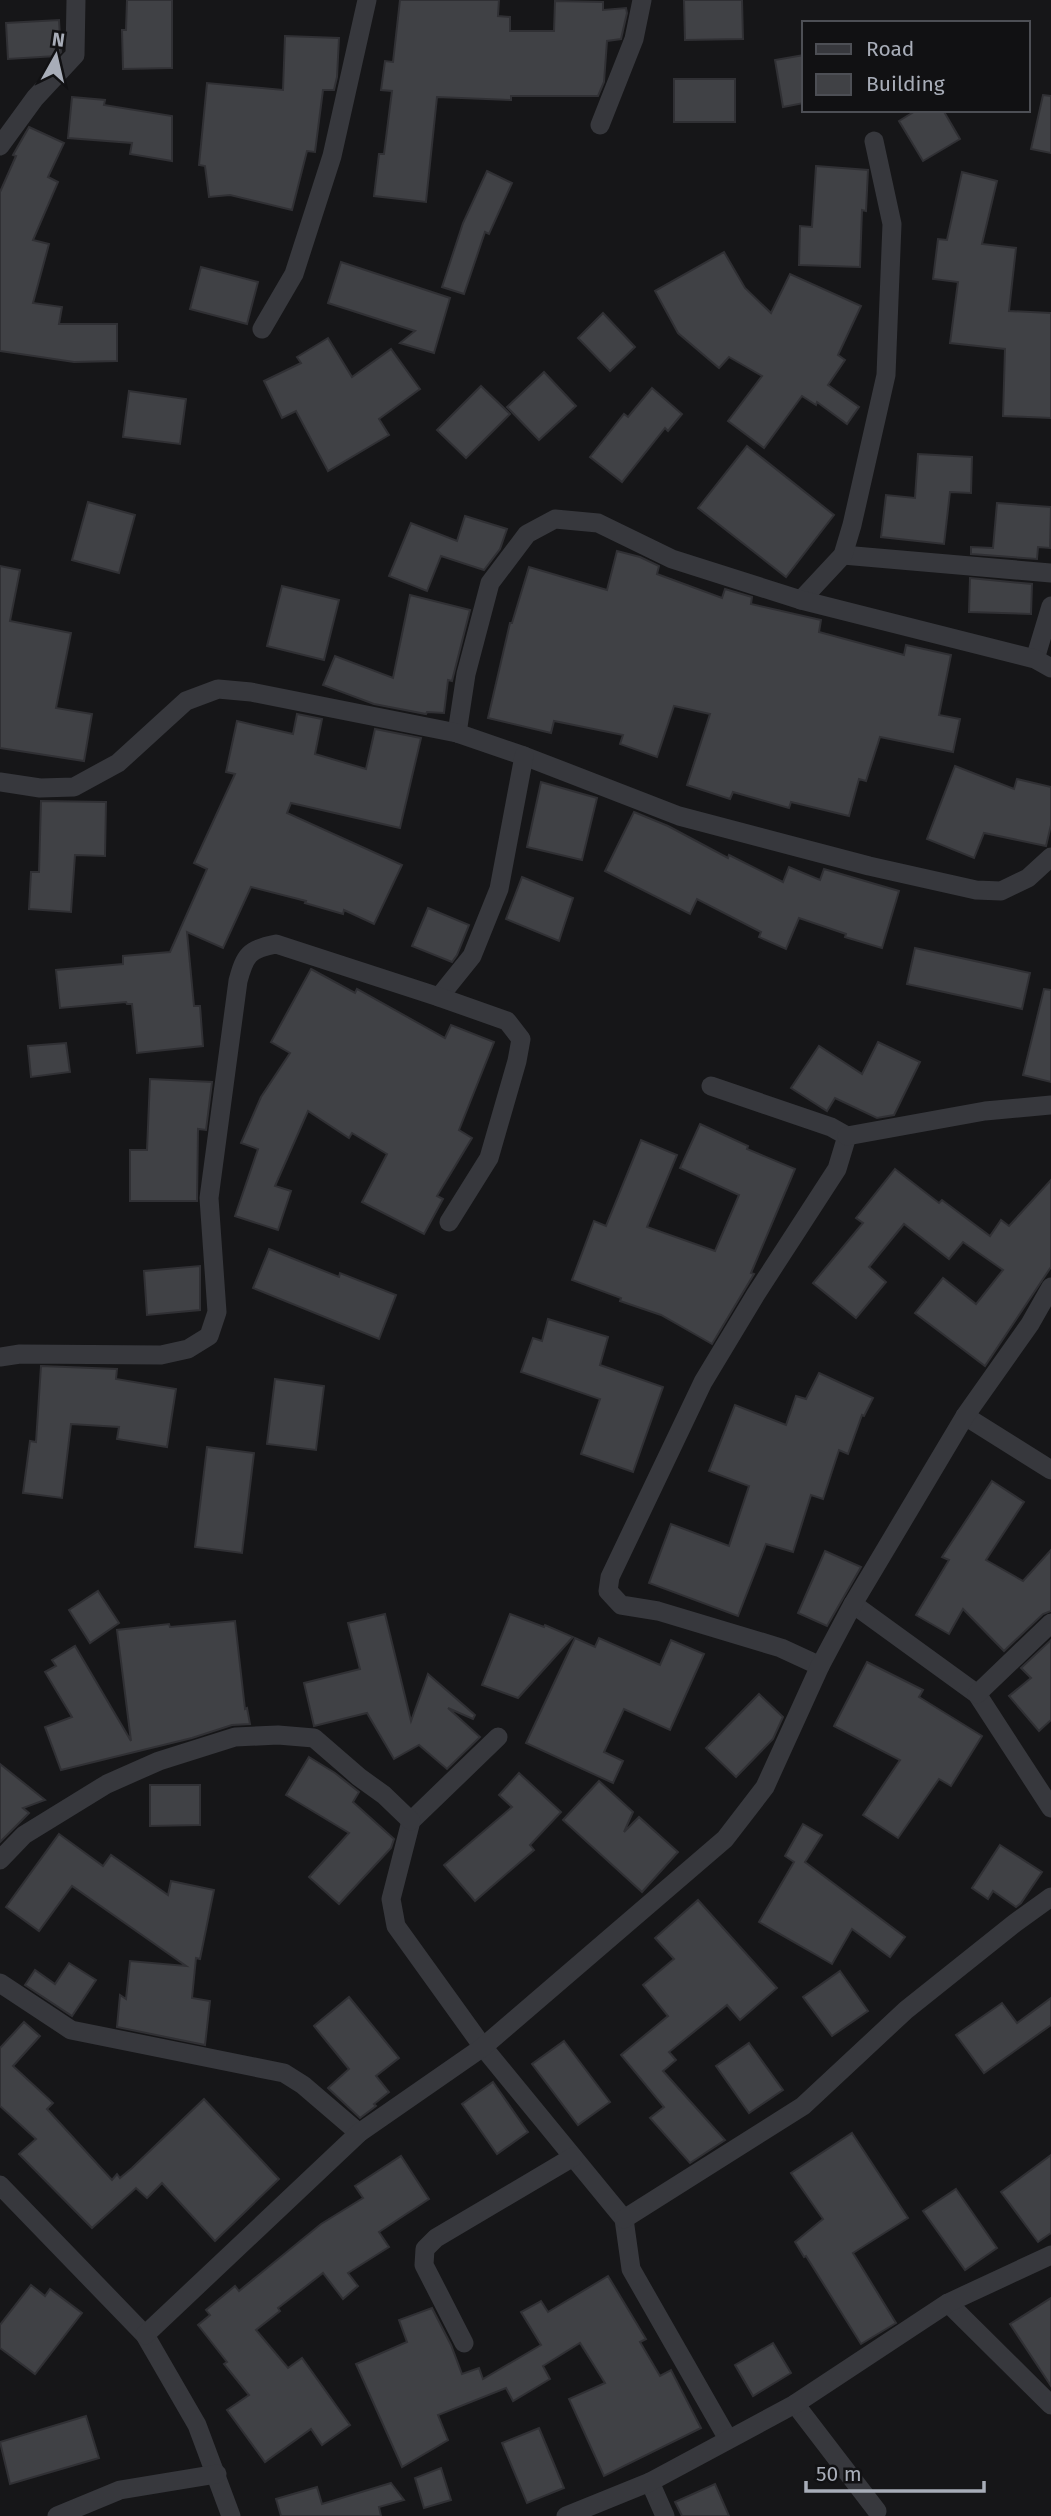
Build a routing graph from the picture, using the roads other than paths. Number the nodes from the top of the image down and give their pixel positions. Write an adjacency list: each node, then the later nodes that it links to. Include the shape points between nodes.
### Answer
1 (76, 0): 6 (street, via 75,55 35,98)
2 (367, 0): 7 (street, via 332,156 294,274)
3 (642, 0): 4 (street, via 634,39)
4 (600, 125)
5 (874, 141): 8 (street, via 892,224 886,375)
6 (0, 146)
7 (262, 329)
8 (843, 555): 9 (street); 10 (street)
9 (1051, 573)
10 (801, 600): 12 (street); 13 (street, via 672,559 597,523 555,519 527,534 490,583 466,674)
11 (1051, 606): 12 (street)
12 (1043, 663)
13 (457, 733): 14 (street); 15 (street, via 218,689 186,701 118,763 74,787)
14 (524, 756): 16 (street, via 678,816 976,890 1001,891 1028,878); 17 (street, via 499,889 472,956)
15 (0, 782)
16 (1051, 857)
17 (439, 997): 21 (street, via 507,1021 521,1039 489,1158); 23 (street, via 276,944 255,948 243,963 238,981 209,1198 217,1312 209,1336 188,1349 161,1355)
18 (711, 1086): 20 (street)
19 (1051, 1105): 20 (street, via 985,1111)
20 (848, 1136): 28 (street, via 837,1170 703,1382 610,1577 608,1591 621,1605 658,1611 782,1648)
21 (449, 1222)
22 (1051, 1287): 24 (street)
23 (0, 1357)
24 (965, 1416): 25 (street); 26 (street)
25 (1051, 1470)
26 (853, 1604): 28 (street); 29 (street)
27 (1051, 1623): 29 (street)
28 (820, 1666): 36 (street, via 765,1787 726,1839)
29 (977, 1694): 31 (street)
30 (498, 1737): 32 (street)
31 (1051, 1808)
32 (411, 1821): 33 (street, via 314,1738 235,1737 159,1761 107,1784 24,1835); 36 (street, via 391,1899 396,1926)
33 (0, 1860)
34 (1051, 1897): 40 (street, via 906,2010 803,2106)
35 (0, 1983): 37 (street, via 71,2029 284,2073)
36 (483, 2047): 37 (street); 38 (street)
37 (359, 2133): 43 (street)
38 (573, 2157): 40 (street); 44 (street, via 436,2238 425,2249 424,2265)
39 (0, 2185): 43 (street)
40 (624, 2218): 47 (street, via 631,2269)
41 (1051, 2255): 42 (street)
42 (947, 2303): 45 (street); 46 (street)
43 (145, 2335): 48 (street, via 197,2425)
44 (464, 2343)
45 (795, 2404): 47 (street); 50 (street)
46 (1051, 2405)
47 (728, 2439): 49 (street)
48 (216, 2474): 51 (street, via 120,2490); 52 (street)
49 (650, 2482): 53 (street); 54 (street)
50 (877, 2511)
51 (57, 2516)
52 (231, 2516)
53 (566, 2516)
54 (665, 2516)

